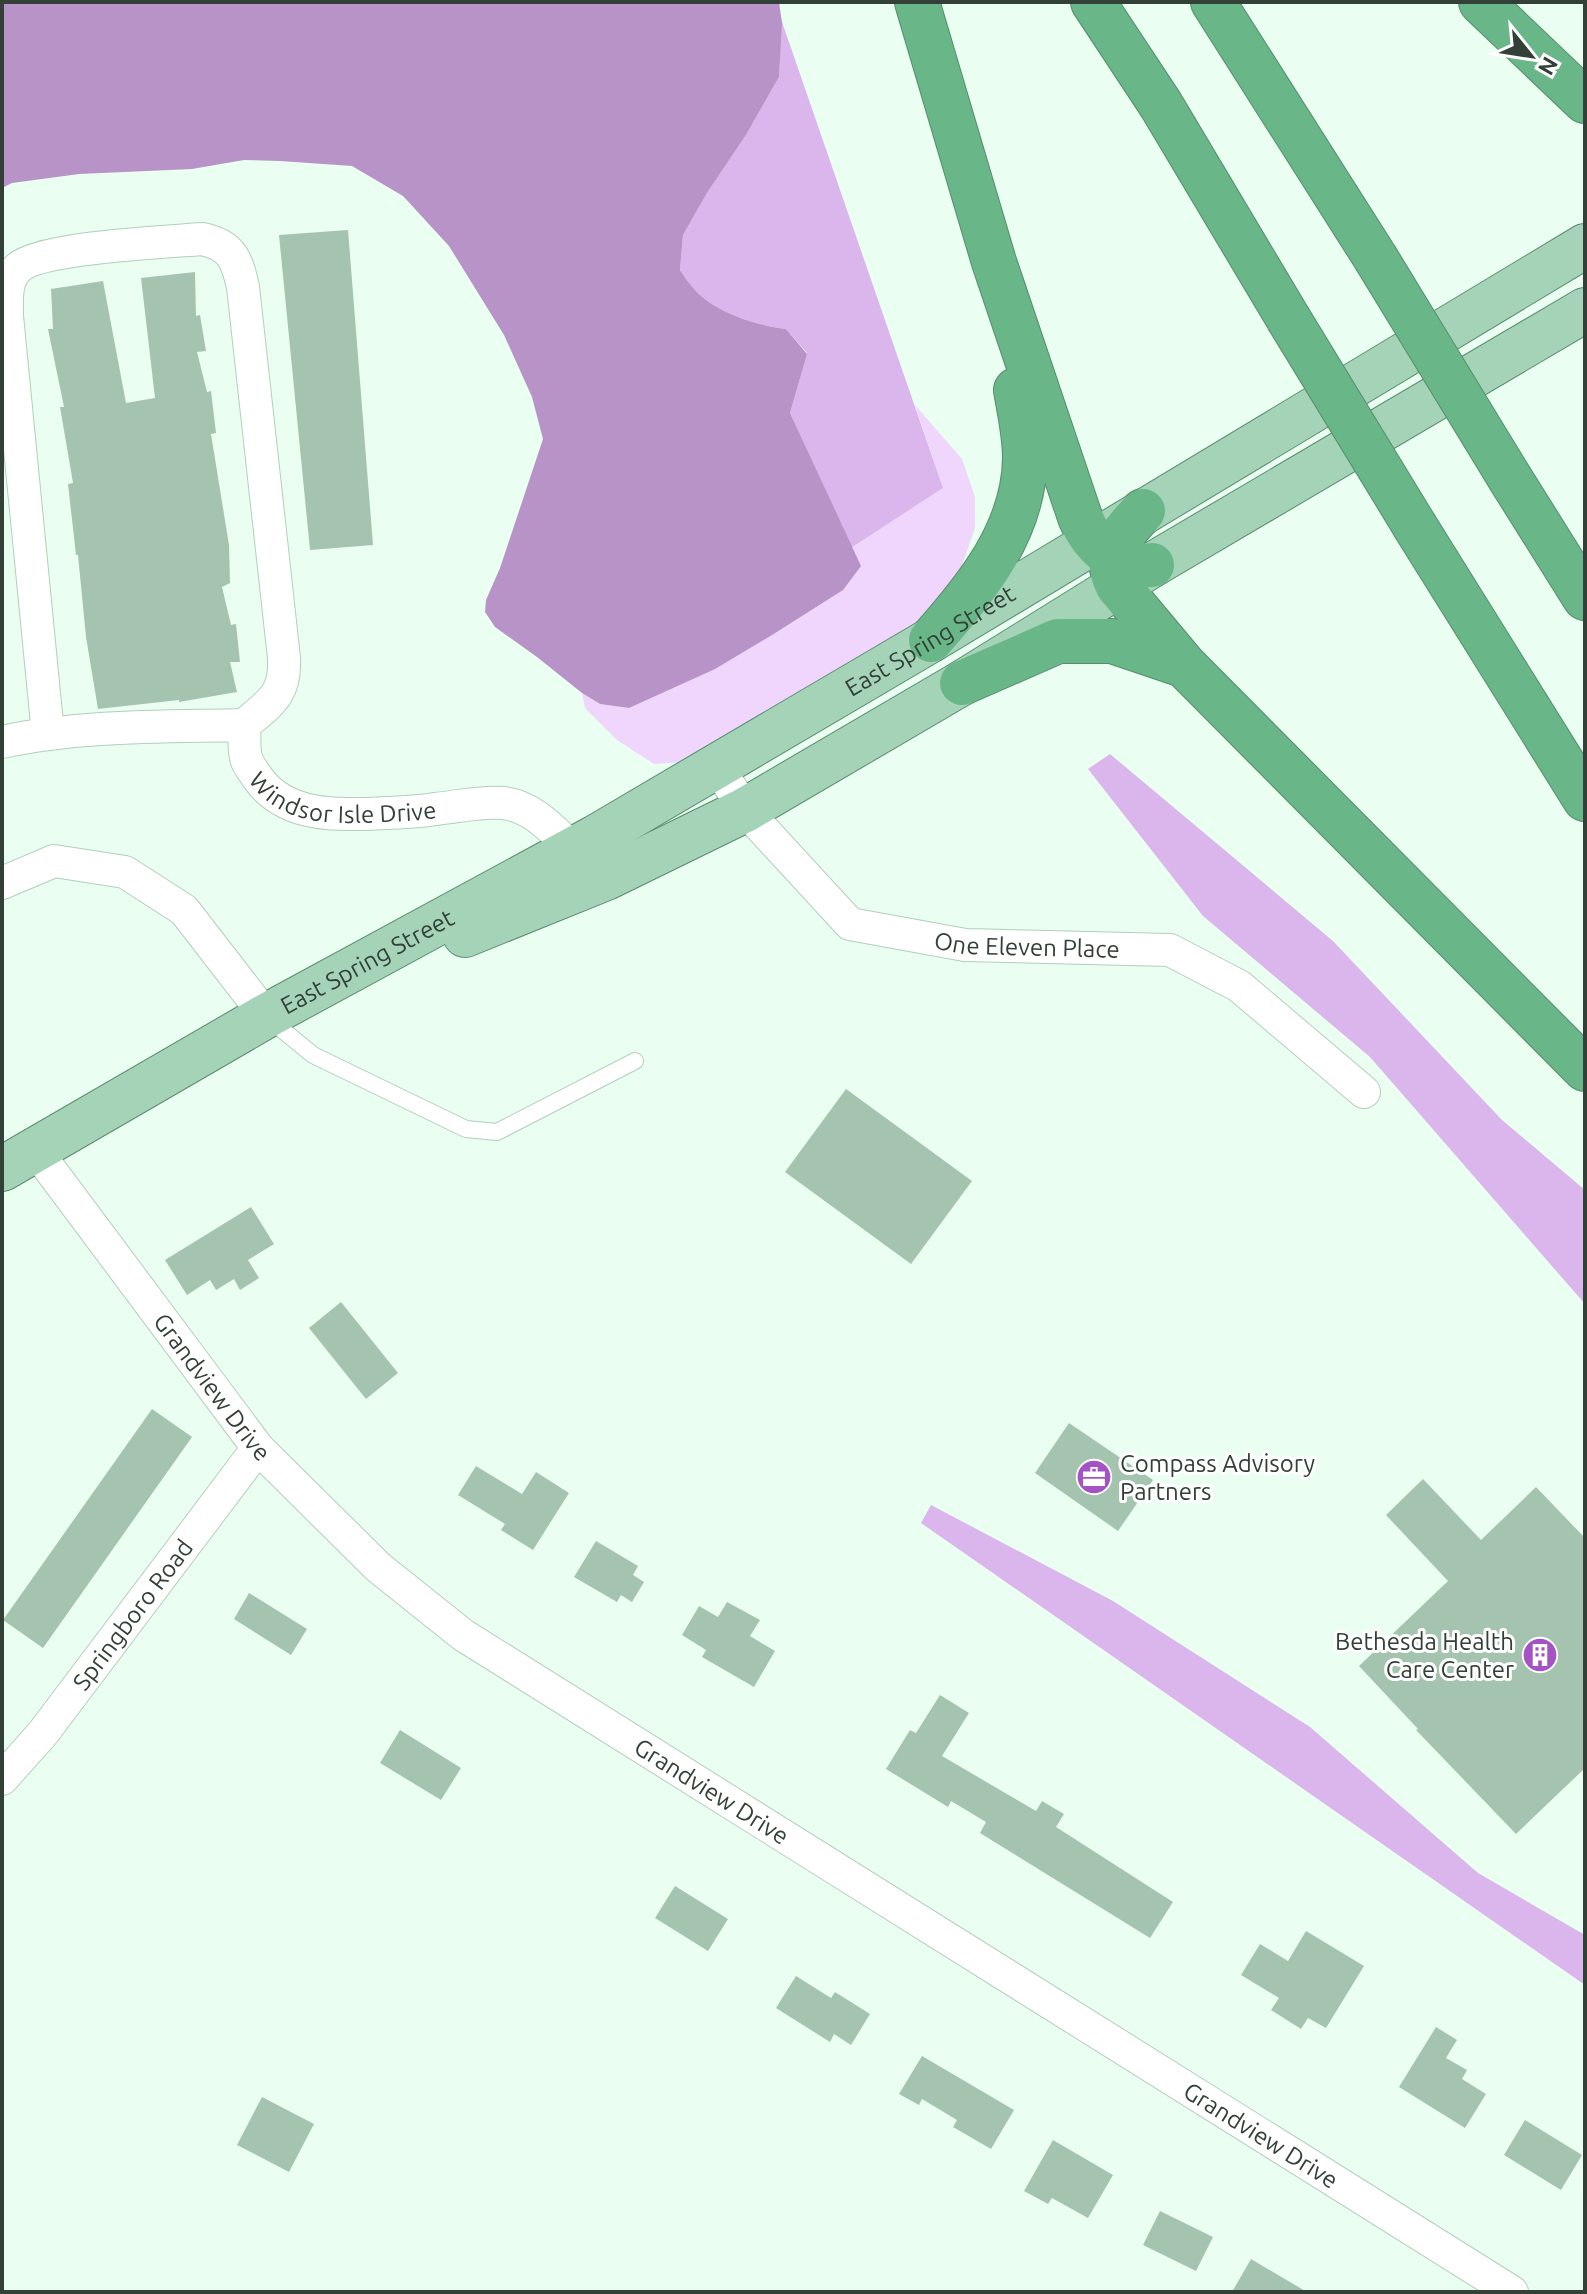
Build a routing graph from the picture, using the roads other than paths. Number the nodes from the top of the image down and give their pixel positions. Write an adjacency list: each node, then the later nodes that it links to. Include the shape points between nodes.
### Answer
1 (917, 2): 7 (highway)
2 (1093, 2): 19 (highway, bridge)
3 (1213, 2): 11 (highway, bridge)
4 (1481, 2): 5 (highway)
5 (1585, 101)
6 (1585, 246): 9 (main road)
7 (994, 262): 10 (highway, via 1080,517); 12 (highway, via 1023,426 1022,487 1000,549)
8 (1585, 310): 10 (main road, East Spring Street)
9 (1143, 511): 10 (highway, via 1115,547)
10 (1120, 562): 12 (main road, East Spring Street); 13 (highway); 14 (main road, East Spring Street)
11 (1585, 598)
12 (931, 640): 18 (main road, East Spring Street)
13 (1184, 665): 14 (highway, via 1112,641 1058,641); 25 (highway)
14 (962, 683): 20 (main road, East Spring Street)
15 (244, 725): 16 (street, Windsor Isle Drive); 16 (street, via 281,689 284,658 243,287 238,263 227,249 202,239 42,257 24,262 9,282 7,316); 21 (street, Windsor Isle Drive, via 246,761 264,786 299,809 354,815 504,803 542,820)
16 (48, 734): 17 (street, Windsor Isle Drive)
17 (2, 742)
18 (717, 766): 20 (street, One Eleven Place); 21 (main road, East Spring Street)
19 (1585, 799)
20 (745, 810): 23 (main road, East Spring Street, via 606,878); 26 (street, One Eleven Place, via 850,924 965,945 1170,950 1239,986)
21 (573, 849): 23 (main road, East Spring Street)
22 (2, 883): 23 (street, via 54,861 125,872 184,910)
23 (266, 1016): 24 (lane, via 313,1055 466,1129 497,1132); 27 (main road, East Spring Street)
24 (635, 1061)
25 (1585, 1069)
26 (1364, 1092)
27 (18, 1158): 28 (street, Grandview Drive)
28 (258, 1448): 29 (street, Springboro Road, via 43,1733); 30 (street, Grandview Drive, via 378,1567 463,1635)
29 (2, 1779)
30 (1512, 2292)

